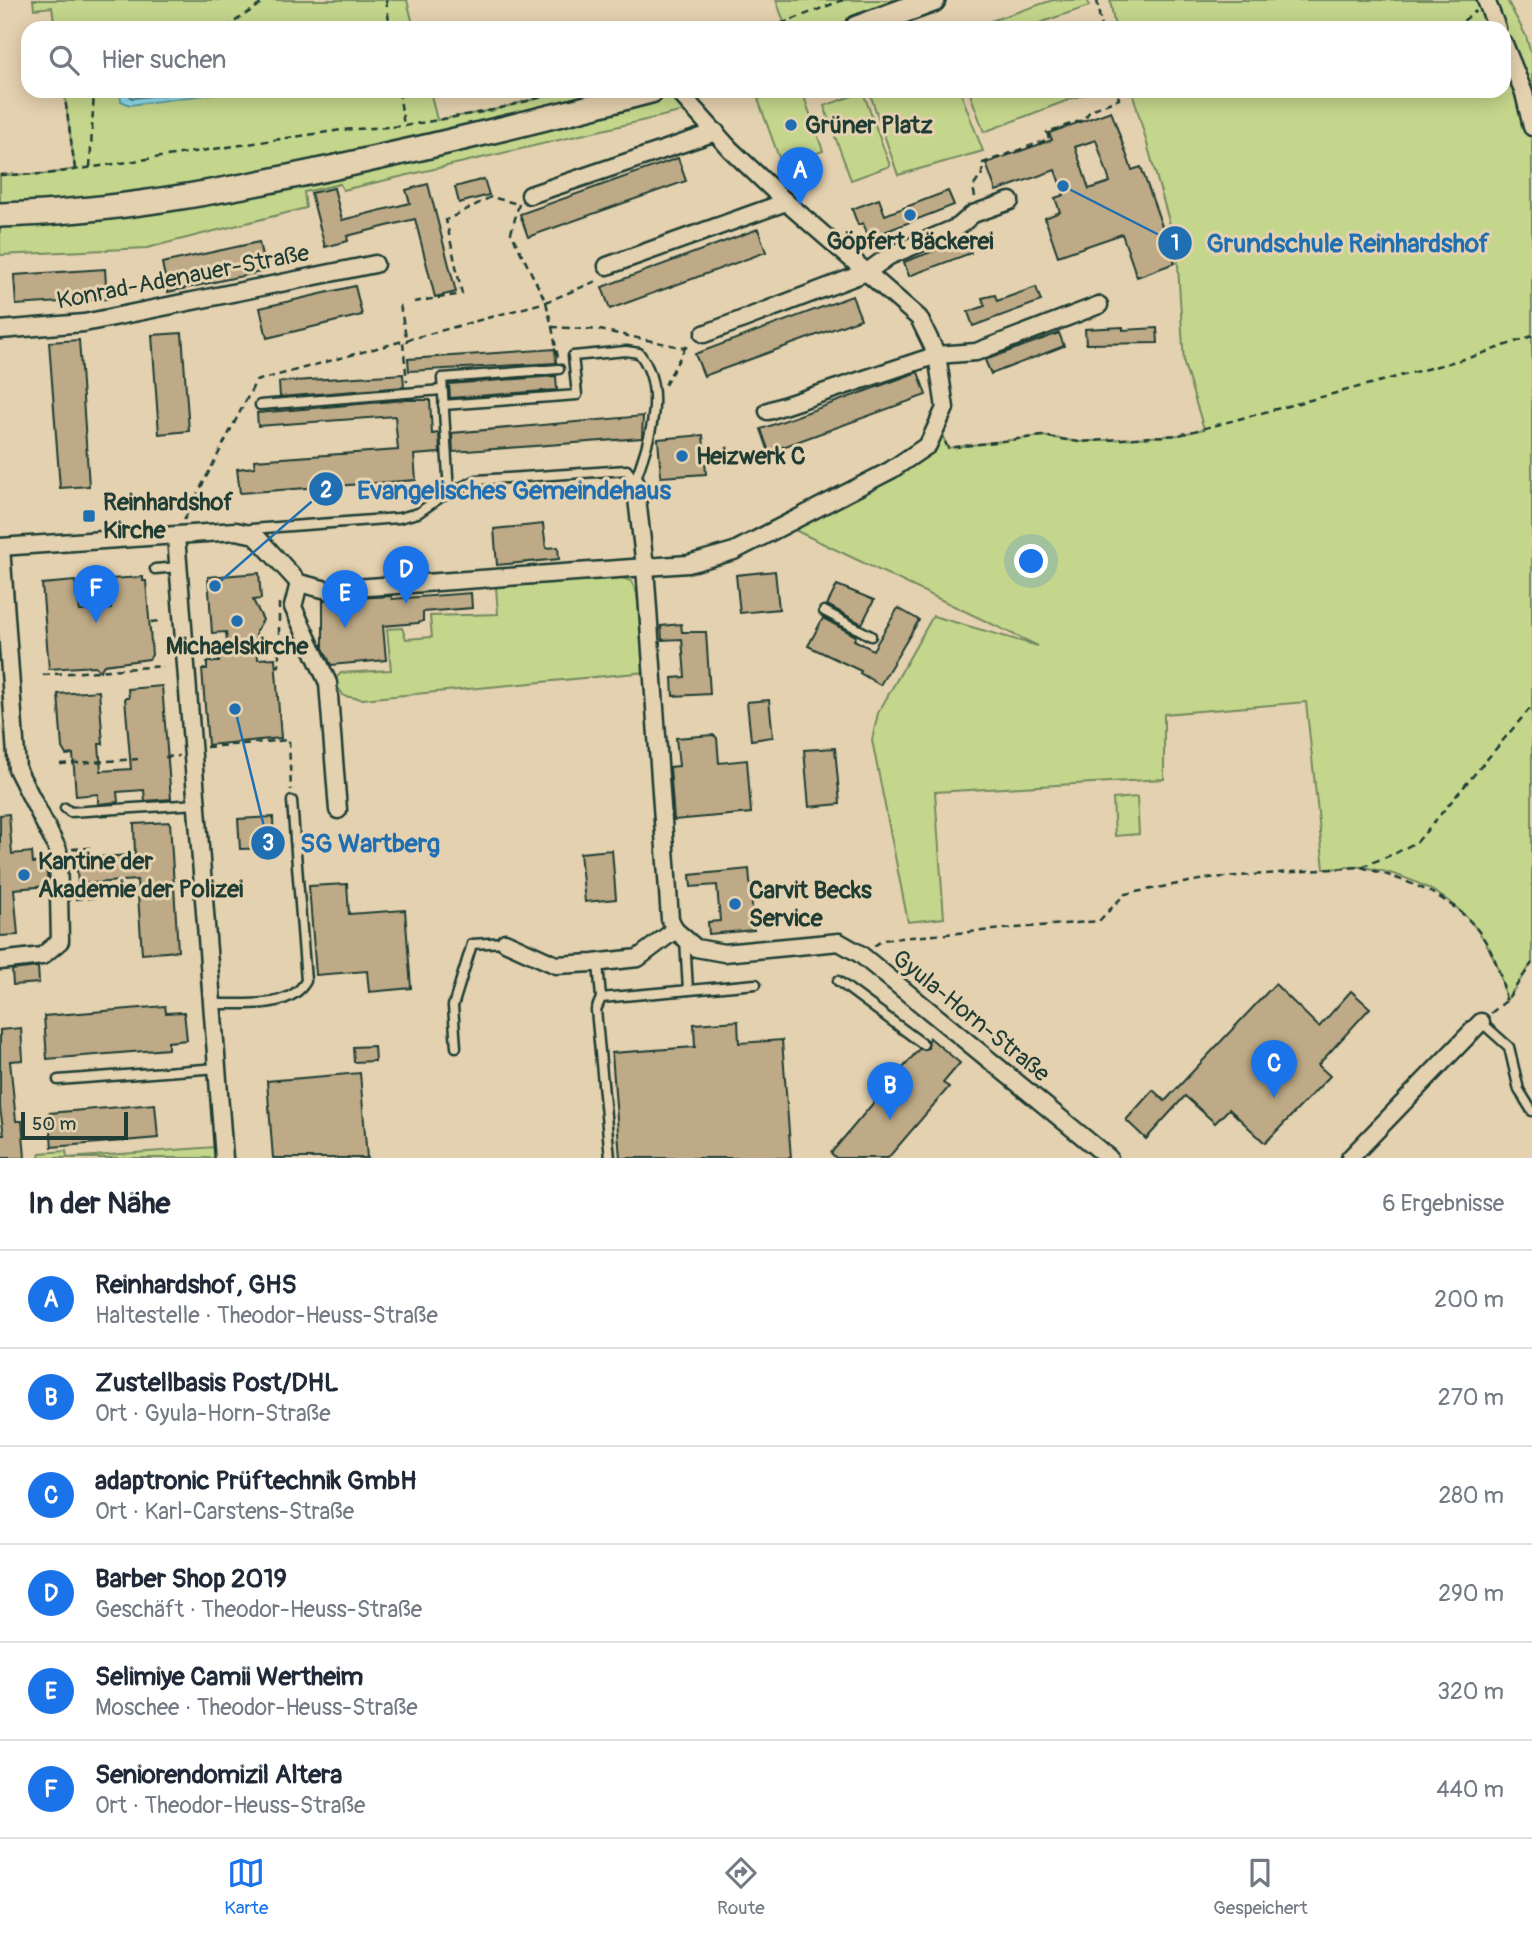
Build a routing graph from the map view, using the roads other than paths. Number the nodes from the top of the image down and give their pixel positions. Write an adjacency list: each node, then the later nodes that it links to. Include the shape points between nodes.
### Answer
1 (933, 0): 3 (main road)
2 (1487, 2): 4 (street)
3 (876, 21)
4 (1494, 21)
5 (1511, 61): 8 (street)
6 (625, 98): 13 (main road, via 499,132 242,187 89,211)
7 (684, 98): 9 (street)
8 (1532, 127)
9 (716, 132): 10 (street); 12 (street)
10 (524, 200)
11 (1010, 201): 16 (street, via 889,256)
12 (786, 202): 15 (street); 16 (street)
13 (0, 215)
14 (374, 264): 18 (street, Konrad-Adenauer-Straße, via 84,323)
15 (608, 266)
16 (867, 272): 19 (street); 20 (street, via 919,318)
17 (1099, 304): 20 (street, via 976,352)
18 (0, 330)
19 (704, 334)
20 (937, 355): 25 (street); 31 (street, via 944,408 928,445 891,470 734,551 688,564)
21 (559, 369): 22 (lane, via 442,378)
22 (442, 390): 23 (lane); 24 (lane)
23 (260, 405)
24 (443, 405): 26 (lane, via 577,395 573,356 639,353 650,367 654,406 651,438); 27 (lane)
25 (768, 411)
26 (635, 481): 27 (lane, via 627,470 477,481); 31 (street)
27 (449, 493): 28 (lane, via 418,513 400,518)
28 (236, 531): 29 (street); 34 (street, via 255,535)
29 (176, 536): 30 (street); 32 (street)
30 (0, 547): 43 (street, via 17,769 58,850 61,900 60,941 43,956)
31 (645, 566): 34 (street, via 327,590); 41 (street, via 670,919)
32 (178, 567): 33 (lane); 38 (street)
33 (155, 569)
34 (299, 583): 40 (street, via 293,607 328,683)
35 (824, 611): 36 (lane)
36 (872, 636)
37 (292, 800): 49 (lane, via 306,981 288,998)
38 (197, 804): 39 (lane, via 70,812); 49 (street)
39 (65, 807)
40 (338, 810)
41 (680, 934): 44 (street, via 638,958); 47 (lane); 58 (street, Gyula-Horn-Straße, via 696,948 723,953 839,942 860,954)
42 (505, 943): 44 (street, via 556,965); 52 (lane, via 472,944 453,1006)
43 (0, 961)
44 (598, 962): 48 (lane)
45 (838, 981): 51 (lane)
46 (756, 985): 47 (lane)
47 (688, 990): 48 (lane)
48 (600, 998): 57 (lane, via 596,1010)
49 (214, 1004): 53 (street)
50 (1481, 1022): 55 (lane, via 1509,1046 1519,1090); 59 (street)
51 (923, 1044)
52 (456, 1046)
53 (218, 1068): 54 (lane); 56 (street)
54 (58, 1080)
55 (1532, 1111)
56 (224, 1158)
57 (610, 1158)
58 (1109, 1158)
59 (1350, 1158)

